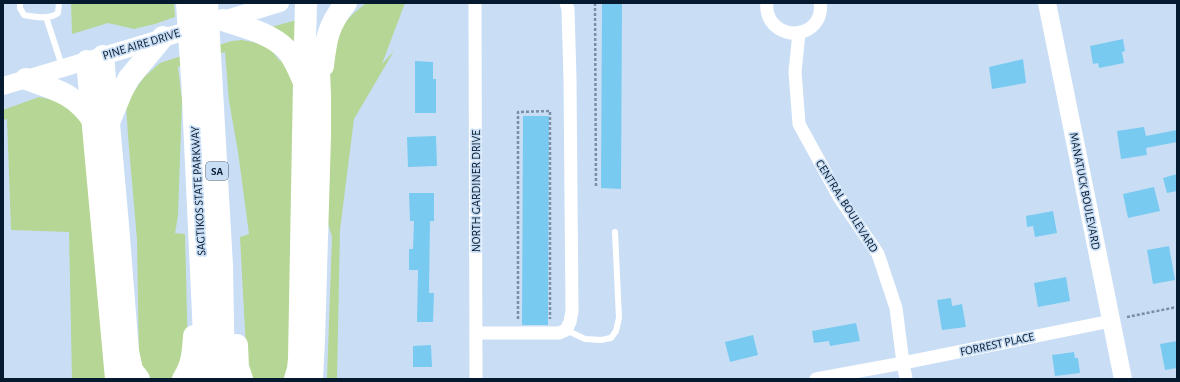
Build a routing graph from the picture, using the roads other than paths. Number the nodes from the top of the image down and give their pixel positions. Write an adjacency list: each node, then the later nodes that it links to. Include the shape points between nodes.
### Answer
1 (20, 3): 14 (lane, via 24,15)
2 (59, 3): 14 (lane, via 58,13)
3 (187, 3): 20 (highway, SAGTIKOS STATE PARKWAY / SA)
4 (207, 3): 20 (highway, SAGTIKOS STATE PARKWAY / SA)
5 (280, 3): 15 (street, PINE AIRE DRIVE)
6 (306, 3): 23 (highway)
7 (318, 3): 23 (highway, via 318,52)
8 (346, 3): 23 (highway, via 328,32 325,51)
9 (475, 3): 30 (street, NORTH GARDINER DRIVE)
10 (566, 3): 29 (street, via 570,79 572,311)
11 (767, 3): 16 (street, via 768,17 776,27 786,33)
12 (820, 3): 16 (street, via 818,19 810,28)
13 (1047, 3): 28 (street, MANATUCK BOULEVARD)
14 (46, 17): 19 (lane)
15 (223, 20): 17 (street, PINE AIRE DRIVE); 23 (highway, via 264,35 280,44)
16 (799, 33): 31 (street, CENTRAL BOULEVARD, via 795,72 799,124 839,197 878,254 896,308)
17 (164, 37): 18 (street, PINE AIRE DRIVE); 24 (highway, via 129,78)
18 (95, 58): 19 (street, PINE AIRE DRIVE); 24 (highway)
19 (63, 68): 21 (street, PINE AIRE DRIVE)
20 (202, 77): 26 (highway, SAGTIKOS STATE PARKWAY / SA); 27 (highway, SAGTIKOS STATE PARKWAY / SA)
21 (26, 79): 22 (street, PINE AIRE DRIVE); 24 (highway, via 68,95)
22 (3, 86)
23 (312, 88): 38 (highway, via 299,360); 39 (highway)
24 (101, 121): 32 (highway); 33 (highway, via 118,225 128,351 132,370)
25 (615, 232): 29 (lane, via 618,318 616,332 611,338 600,340 585,339)
26 (201, 251): 34 (highway, via 192,356 188,372); 35 (highway, SAGTIKOS STATE PARKWAY / SA)
27 (222, 266): 36 (highway, SAGTIKOS STATE PARKWAY / SA); 37 (highway)
28 (1111, 320): 31 (street, FORREST PLACE); 43 (street, MANATUCK BOULEVARD)
29 (566, 330): 30 (street, via 559,334)
30 (476, 333): 40 (street, NORTH GARDINER DRIVE)
31 (903, 363): 41 (street, FORREST PLACE); 42 (street, CENTRAL BOULEVARD)
32 (116, 379)
33 (139, 379)
34 (183, 379)
35 (206, 379)
36 (224, 379)
37 (242, 379)
38 (295, 379)
39 (312, 379)
40 (476, 379)
41 (816, 379)
42 (906, 379)
43 (1123, 379)

